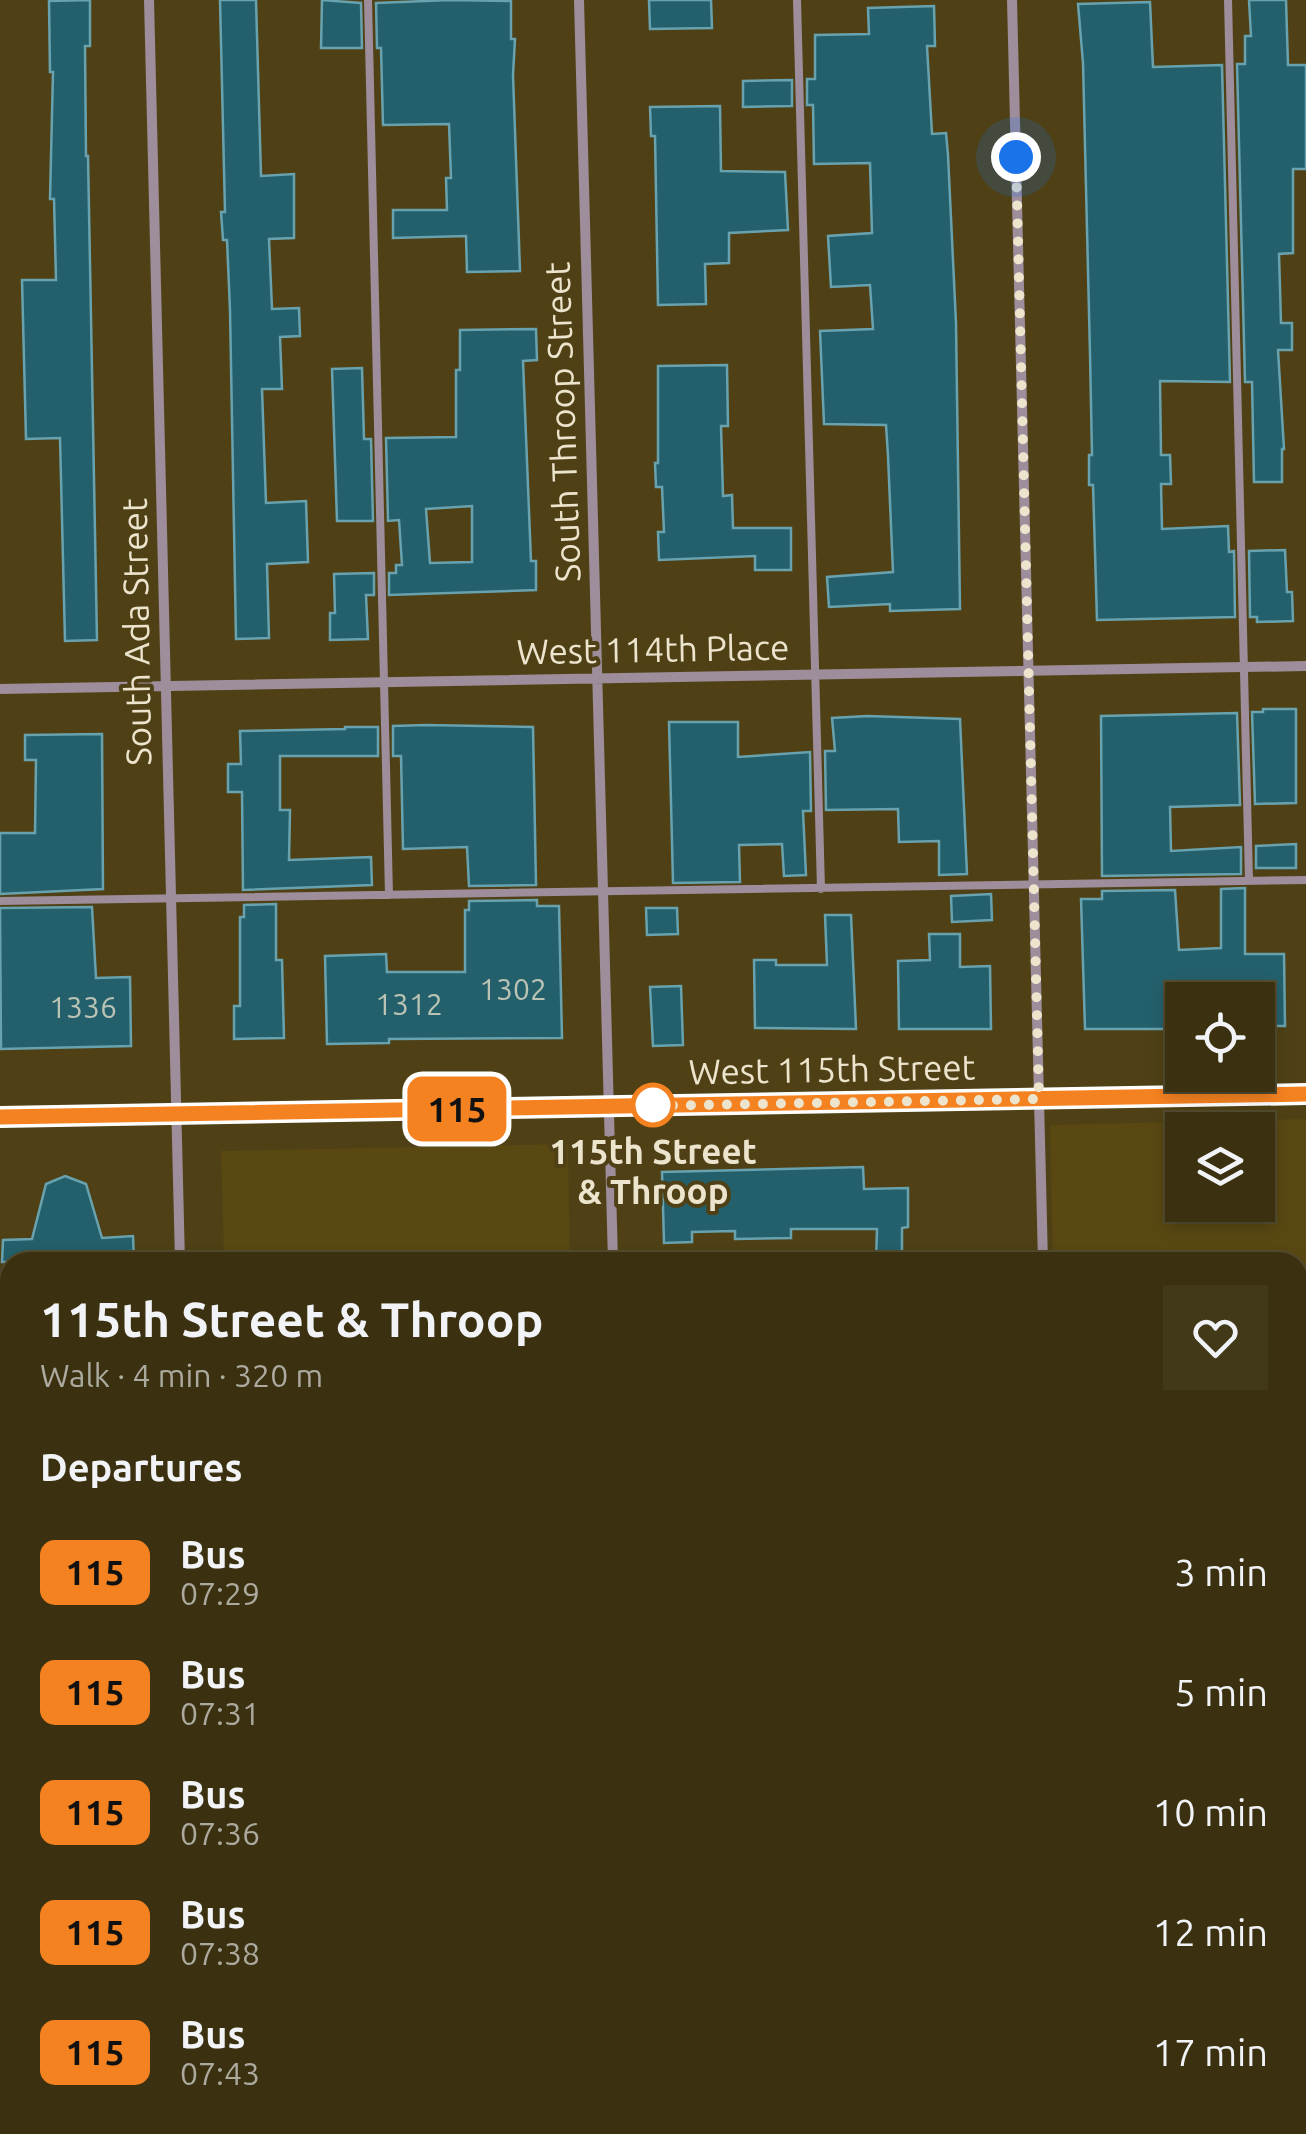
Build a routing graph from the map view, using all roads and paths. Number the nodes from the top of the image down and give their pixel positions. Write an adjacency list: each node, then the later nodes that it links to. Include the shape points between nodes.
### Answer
1 (149, 0): 13 (street, South Ada Street)
2 (368, 0): 12 (lane)
3 (579, 0): 11 (street, South Throop Street)
4 (797, 0): 10 (lane)
5 (1012, 0): 9 (street)
6 (1228, 0): 8 (lane)
7 (1306, 666): 8 (street, West 114th Place)
8 (1244, 667): 9 (street, West 114th Place); 16 (lane)
9 (1028, 671): 10 (street, West 114th Place); 17 (street)
10 (816, 674): 11 (street, West 114th Place); 18 (lane)
11 (598, 678): 12 (street, West 114th Place); 19 (street, South Throop Street)
12 (384, 682): 13 (street, West 114th Place); 20 (lane)
13 (166, 686): 14 (street, West 114th Place); 21 (street, South Ada Street)
14 (0, 689)
15 (1306, 880): 16 (lane)
16 (1249, 881): 17 (lane)
17 (1034, 886): 18 (lane); 24 (street)
18 (821, 889): 19 (lane)
19 (603, 893): 20 (lane); 25 (street, South Throop Street)
20 (389, 895): 21 (lane)
21 (172, 898): 22 (lane); 26 (street, South Ada Street)
22 (0, 901)
23 (1306, 1094): 24 (street, West 115th Street)
24 (1039, 1099): 25 (street, West 115th Street); 30 (street)
25 (609, 1106): 26 (street, West 115th Street); 29 (street, South Throop Street)
26 (177, 1114): 27 (street, West 115th Street); 28 (street, South Ada Street)
27 (0, 1117)
28 (180, 1252)
29 (613, 1252)
30 (1043, 1252)

